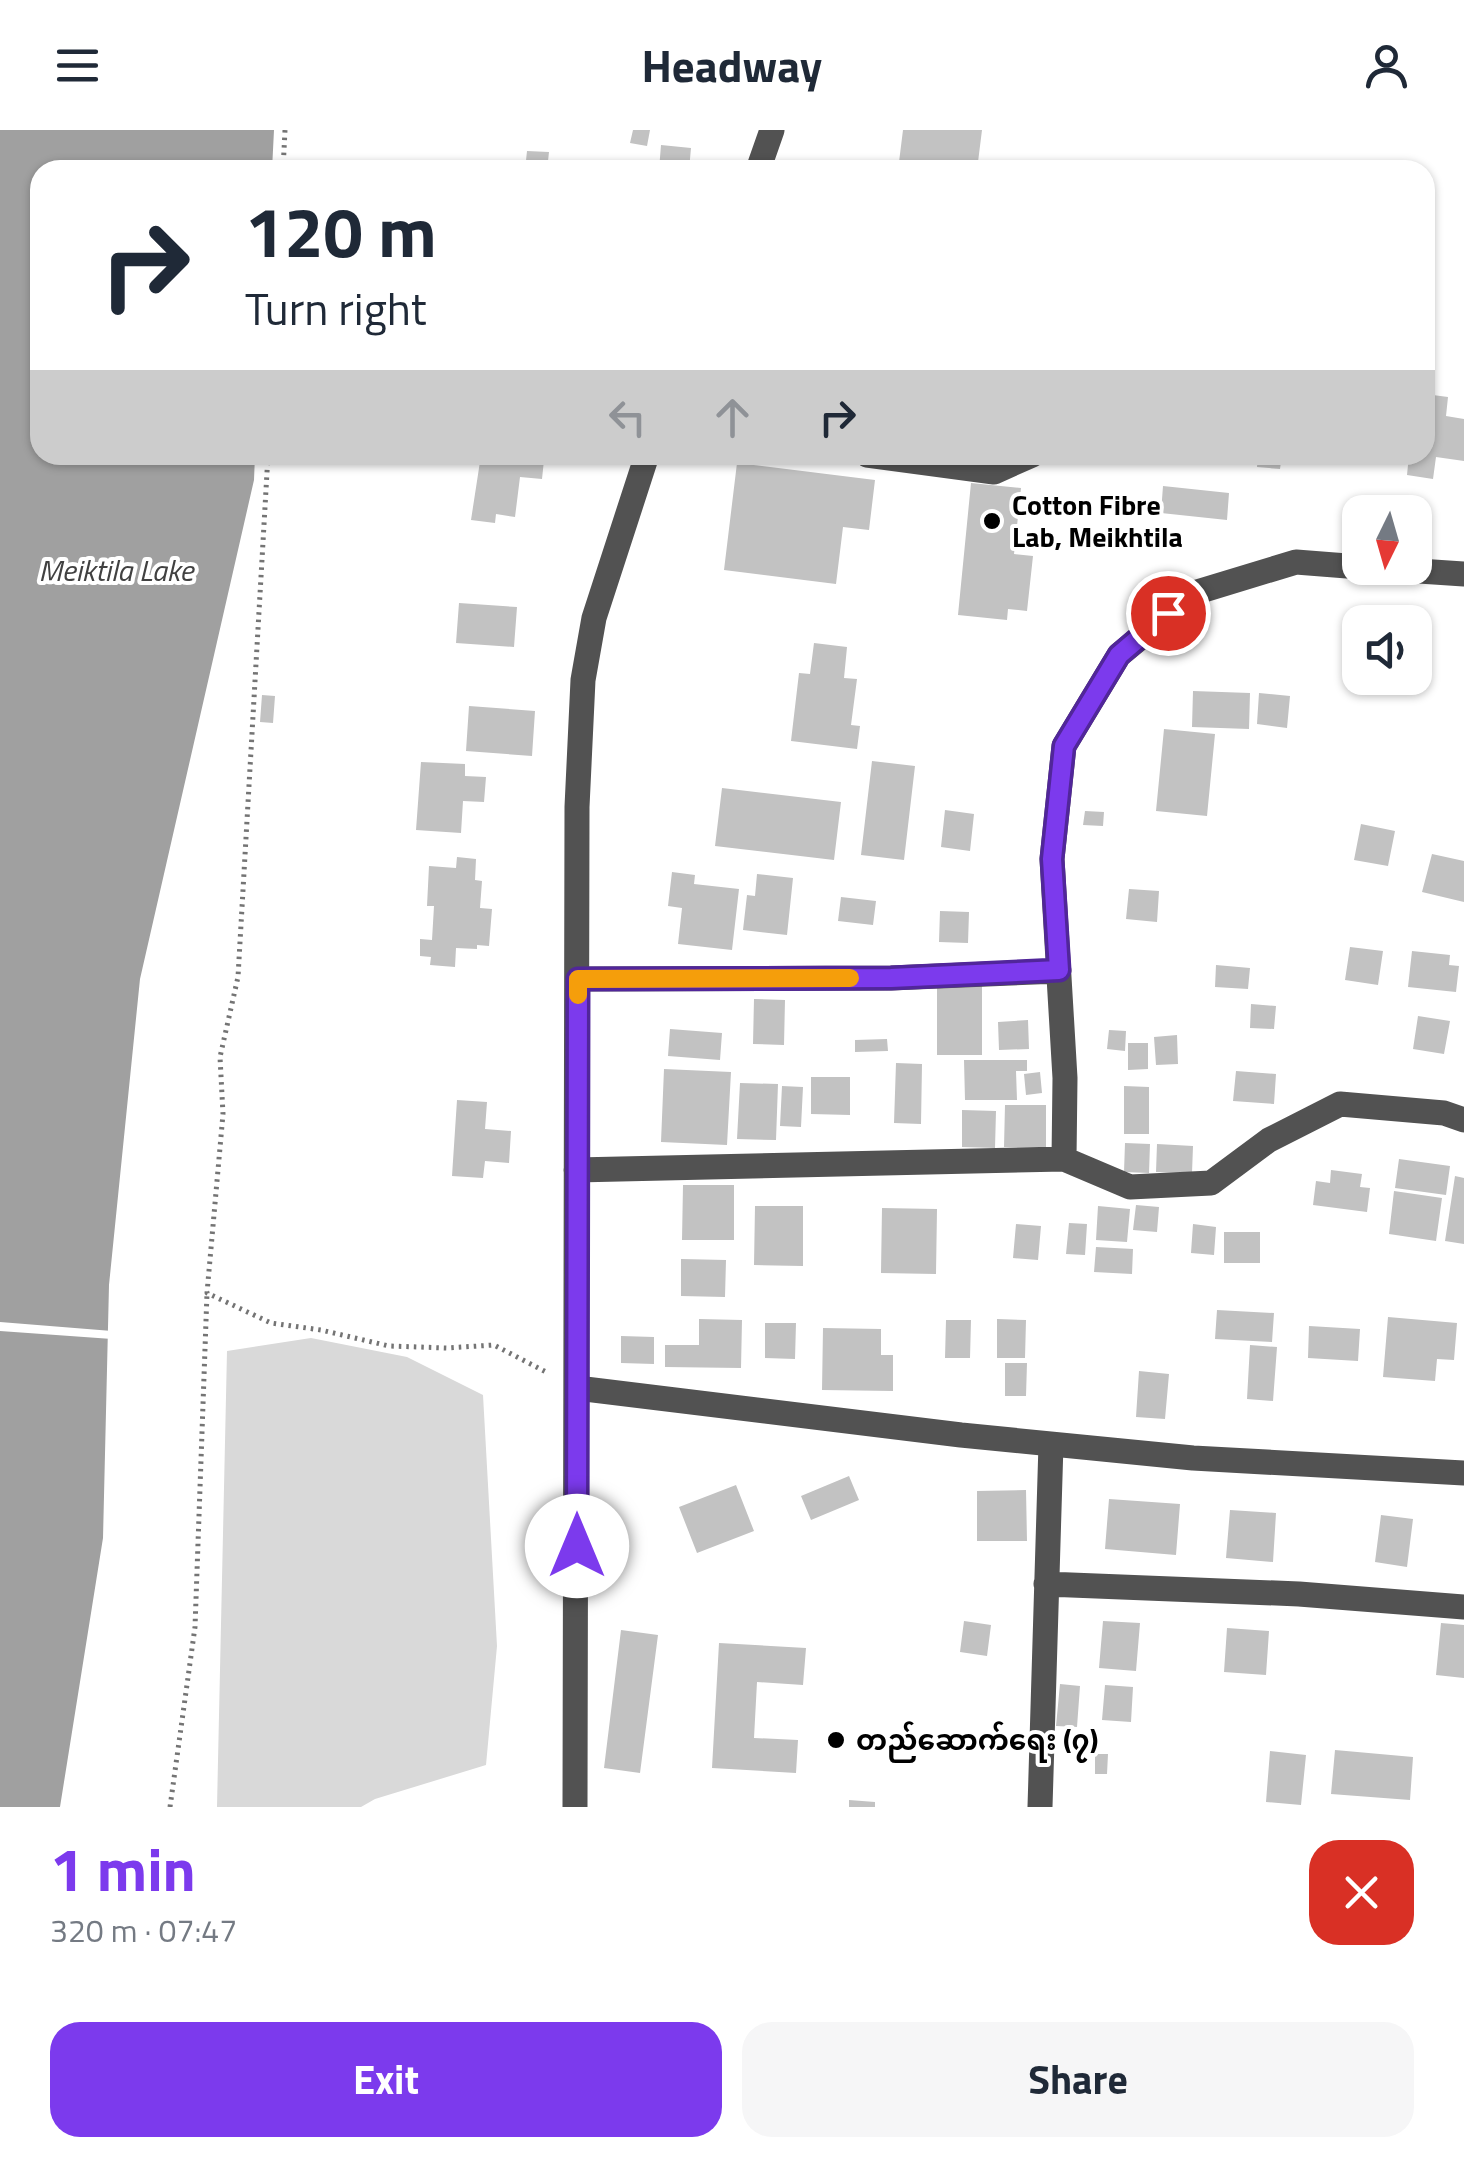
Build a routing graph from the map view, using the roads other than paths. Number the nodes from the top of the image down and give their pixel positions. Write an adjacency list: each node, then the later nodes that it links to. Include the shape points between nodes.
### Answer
1 (772, 130): 2 (street)
2 (762, 160)
3 (644, 465): 10 (street, via 594,618 583,680)
4 (942, 465): 5 (street, via 994,472)
5 (1010, 465)
6 (1342, 565): 9 (street, via 1296,562 1194,592 1119,655 1064,746 1052,859)
7 (1432, 572): 8 (street)
8 (1464, 574)
9 (1059, 970): 10 (street); 12 (street)
10 (578, 979): 13 (street)
11 (1464, 1120): 12 (street, via 1340,1104 1269,1140 1211,1182 1130,1187)
12 (1064, 1158): 13 (street)
13 (576, 1170): 14 (street)
14 (578, 1388): 15 (street); 19 (street)
15 (1051, 1444): 16 (street); 17 (street)
16 (1464, 1473)
17 (1046, 1584): 18 (street); 20 (street)
18 (1464, 1607)
19 (574, 1807)
20 (1040, 1807)

